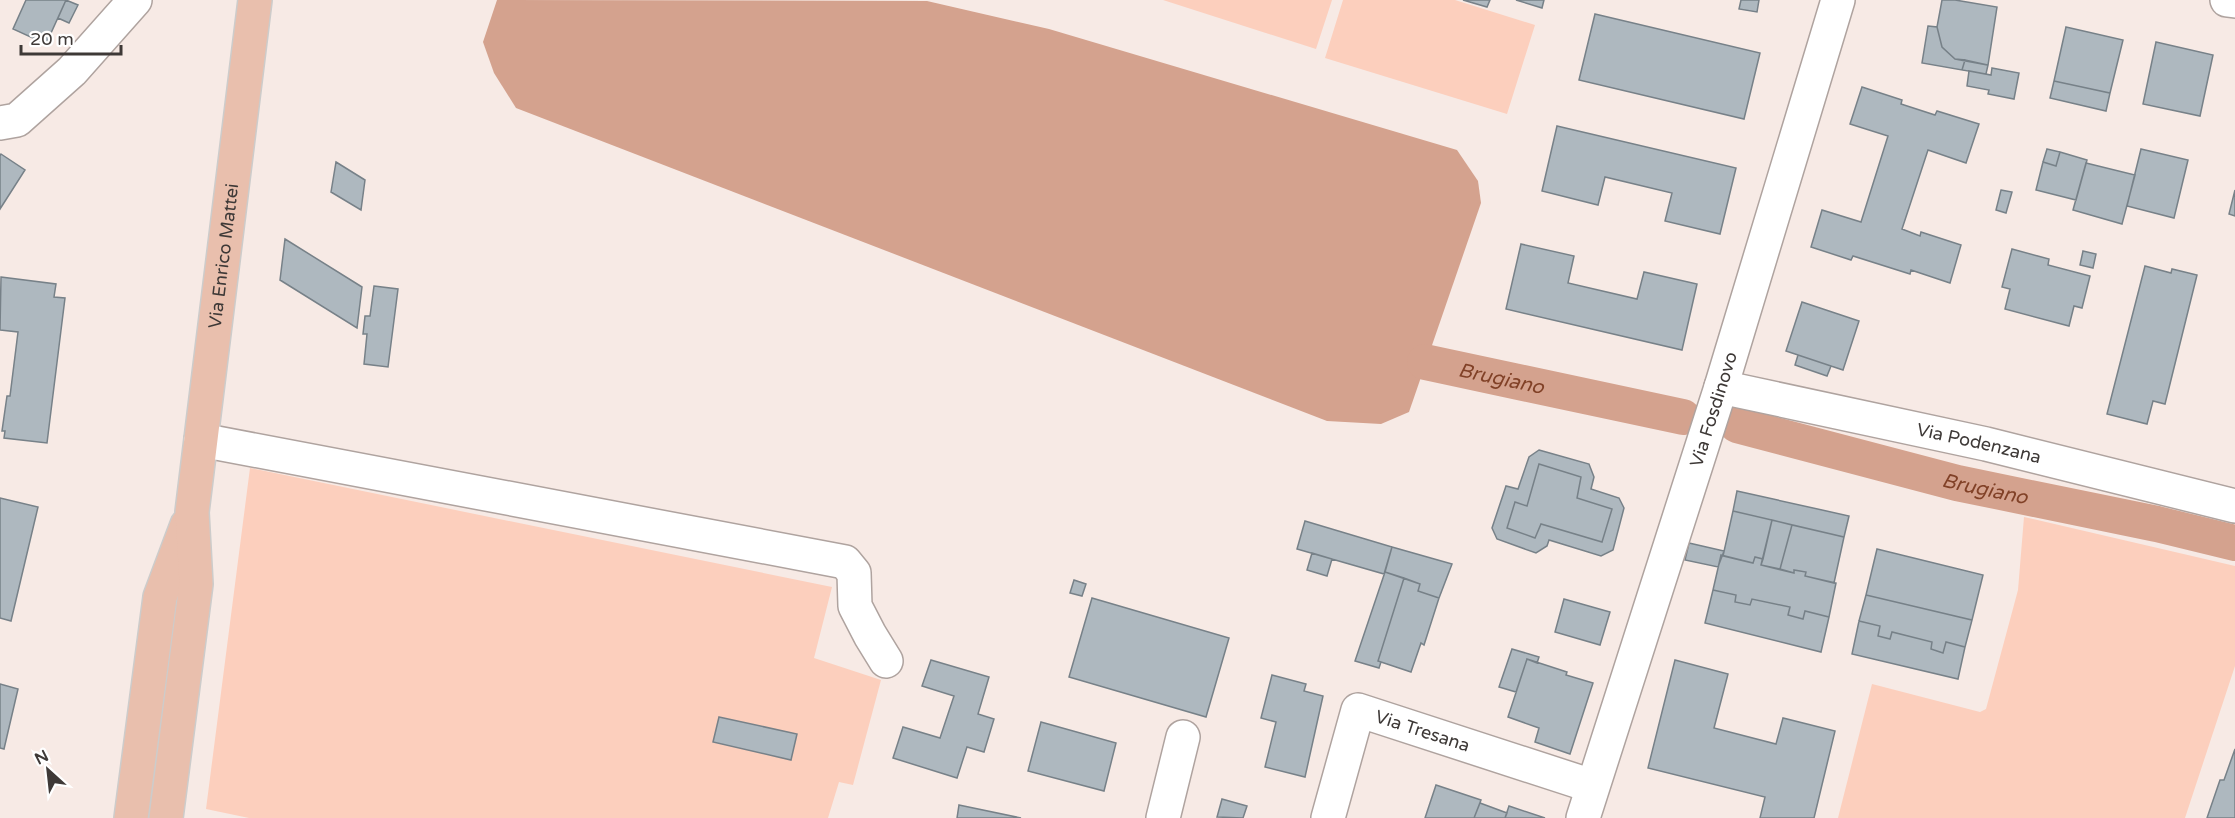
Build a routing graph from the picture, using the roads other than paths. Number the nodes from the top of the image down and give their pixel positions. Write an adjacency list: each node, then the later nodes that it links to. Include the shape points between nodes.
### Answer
1 (135, 0): 6 (street, via 72,71 17,120)
2 (255, 0): 8 (main road, Via Enrico Mattei)
3 (1838, 0): 7 (street, Via Fosdinovo)
4 (2228, 0): 5 (street)
5 (2235, 2)
6 (0, 123)
7 (1721, 387): 9 (street, Via Podenzana, via 1986,444); 13 (street, Via Fosdinovo)
8 (201, 440): 10 (main road, Via Enrico Mattei); 11 (street, via 845,562 854,573 855,606)
9 (2235, 506)
10 (192, 512): 14 (main road, Via Enrico Mattei, via 160,597); 15 (main road, Via Enrico Mattei, via 196,584)
11 (886, 661)
12 (1183, 737): 16 (street)
13 (1592, 786): 17 (street, Via Tresana, via 1358,710); 18 (street, Via Fosdinovo)
14 (131, 818)
15 (166, 818)
16 (1163, 818)
17 (1328, 818)
18 (1582, 818)

